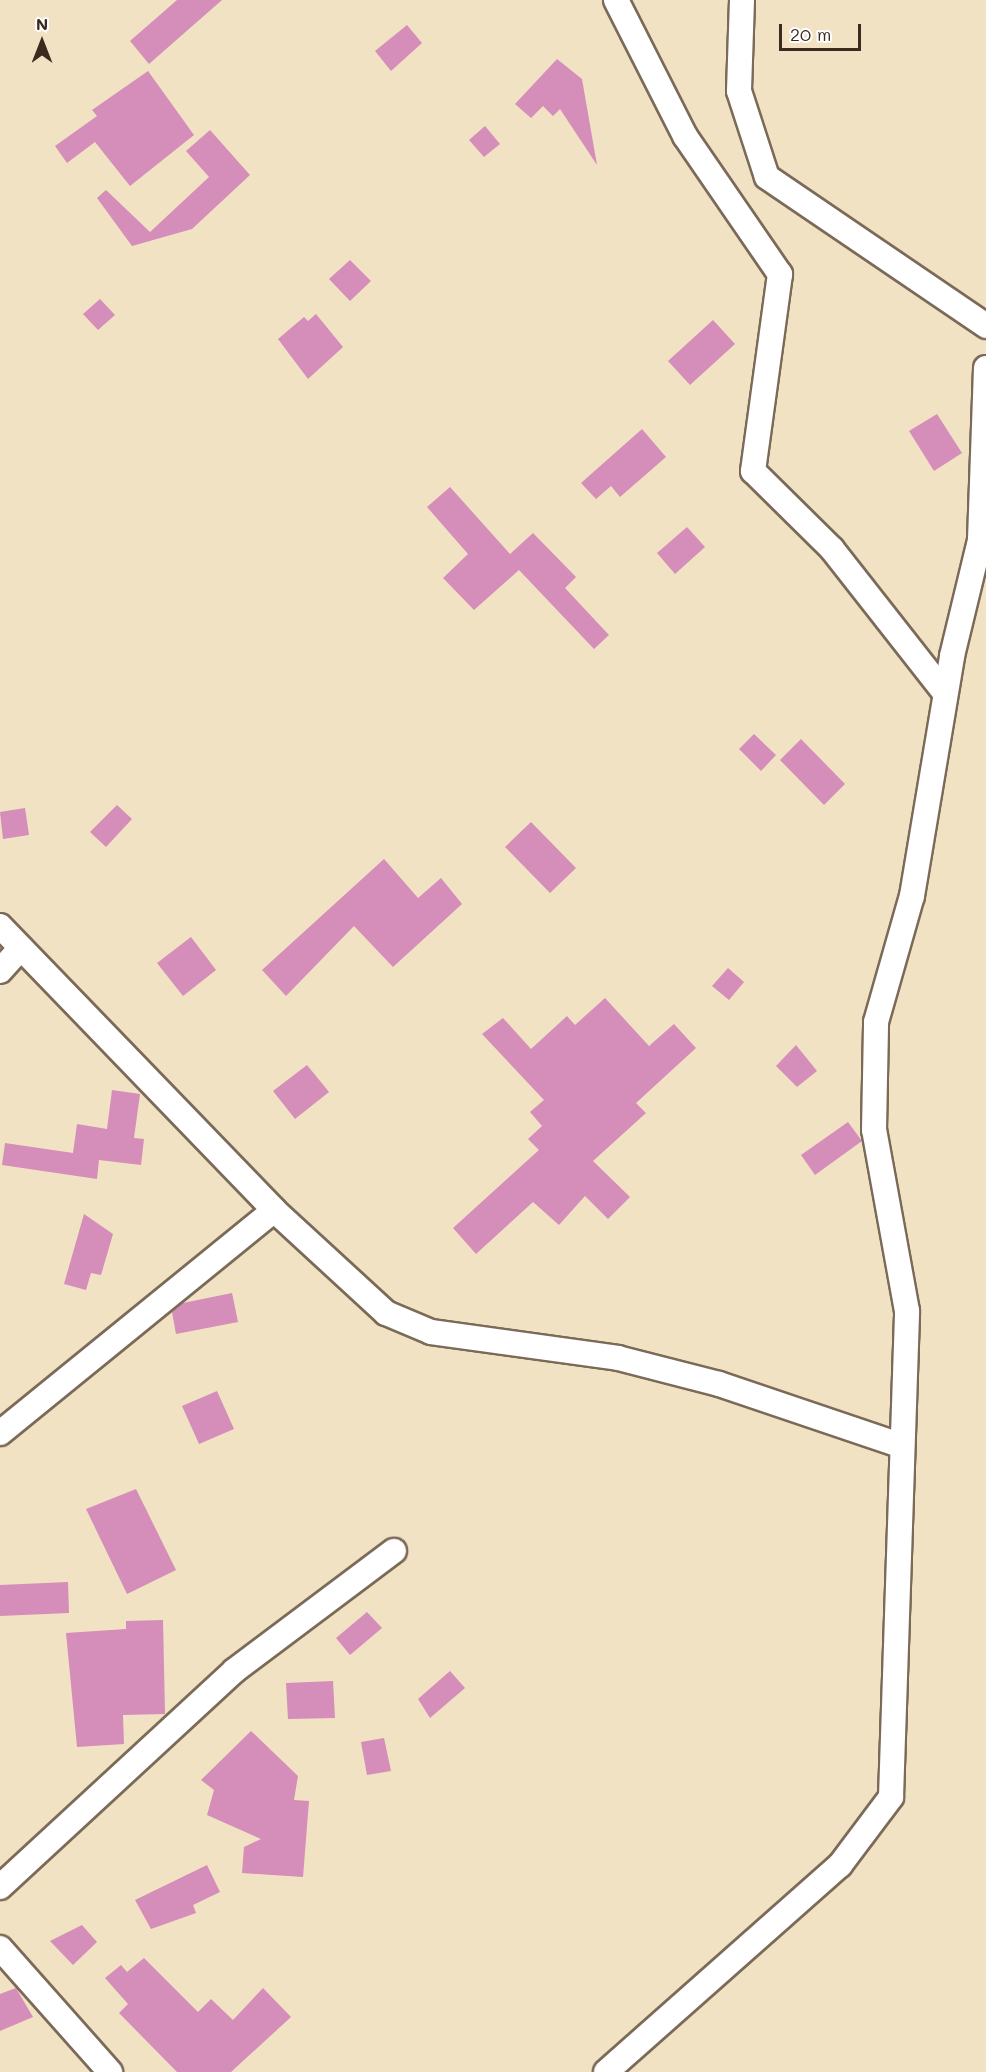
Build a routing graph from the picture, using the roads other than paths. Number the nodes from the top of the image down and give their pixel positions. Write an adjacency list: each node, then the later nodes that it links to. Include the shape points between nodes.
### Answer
1 (616, 0): 5 (street, via 685,136 780,274 753,471 832,549)
2 (742, 0): 3 (street, via 739,91 767,177)
3 (986, 326)
4 (986, 368): 5 (street, via 980,540)
5 (945, 693): 11 (street, via 912,896 876,1022 874,1130 907,1311)
6 (0, 926): 7 (street)
7 (21, 948): 8 (street); 9 (street)
8 (0, 971)
9 (274, 1210): 10 (street); 11 (street, via 386,1313 431,1332 618,1358 719,1384)
10 (0, 1433)
11 (902, 1446): 16 (street, via 891,1797 840,1865)
12 (394, 1551): 13 (street, via 234,1671)
13 (0, 1887)
14 (0, 1948): 15 (street)
15 (110, 2072)
16 (606, 2072)

